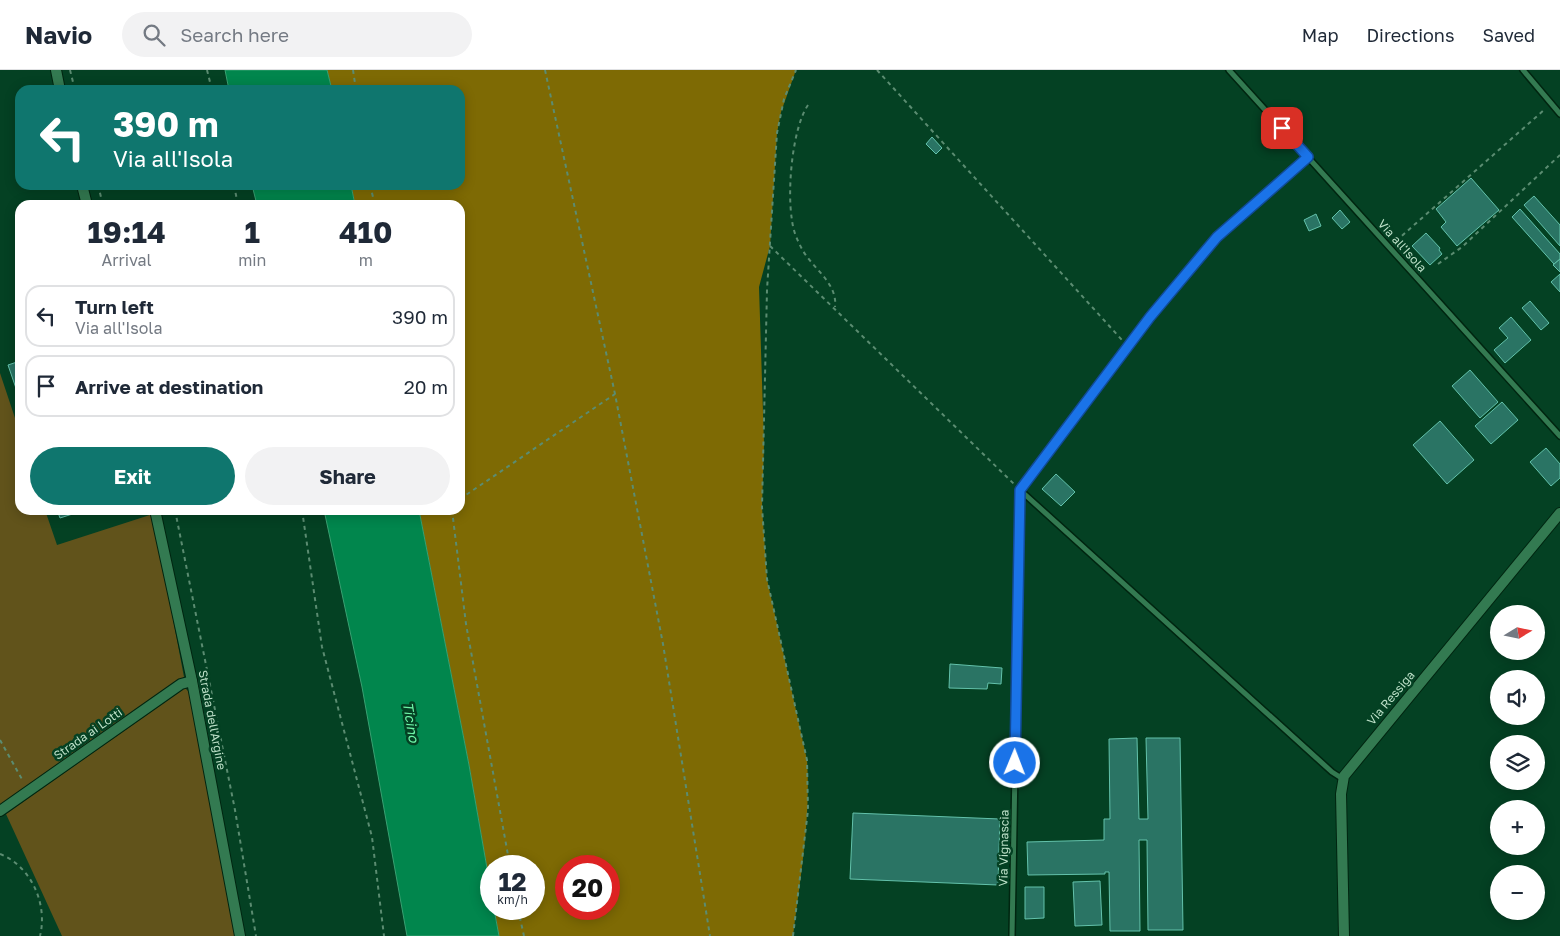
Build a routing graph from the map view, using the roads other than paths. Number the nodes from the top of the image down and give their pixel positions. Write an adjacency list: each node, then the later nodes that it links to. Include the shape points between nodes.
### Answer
1 (56, 70): 4 (street)
2 (1229, 70): 6 (lane, Via all'Isola)
3 (1523, 70): 5 (lane)
4 (59, 85)
5 (1560, 114)
6 (1308, 157): 7 (lane, Via all'Isola); 8 (lane, via 1217,237 1128,347)
7 (1560, 436)
8 (1020, 490): 12 (lane); 15 (lane, Via Vignascia)
9 (1560, 513): 12 (street, Via Ressiga)
10 (157, 515): 11 (street, Strada dell'Argine)
11 (192, 681): 13 (street, Strada ai Lotti, via 181,684); 14 (street, Strada dell'Argine)
12 (1343, 779): 16 (street)
13 (0, 811)
14 (240, 936)
15 (1012, 936)
16 (1344, 936)

